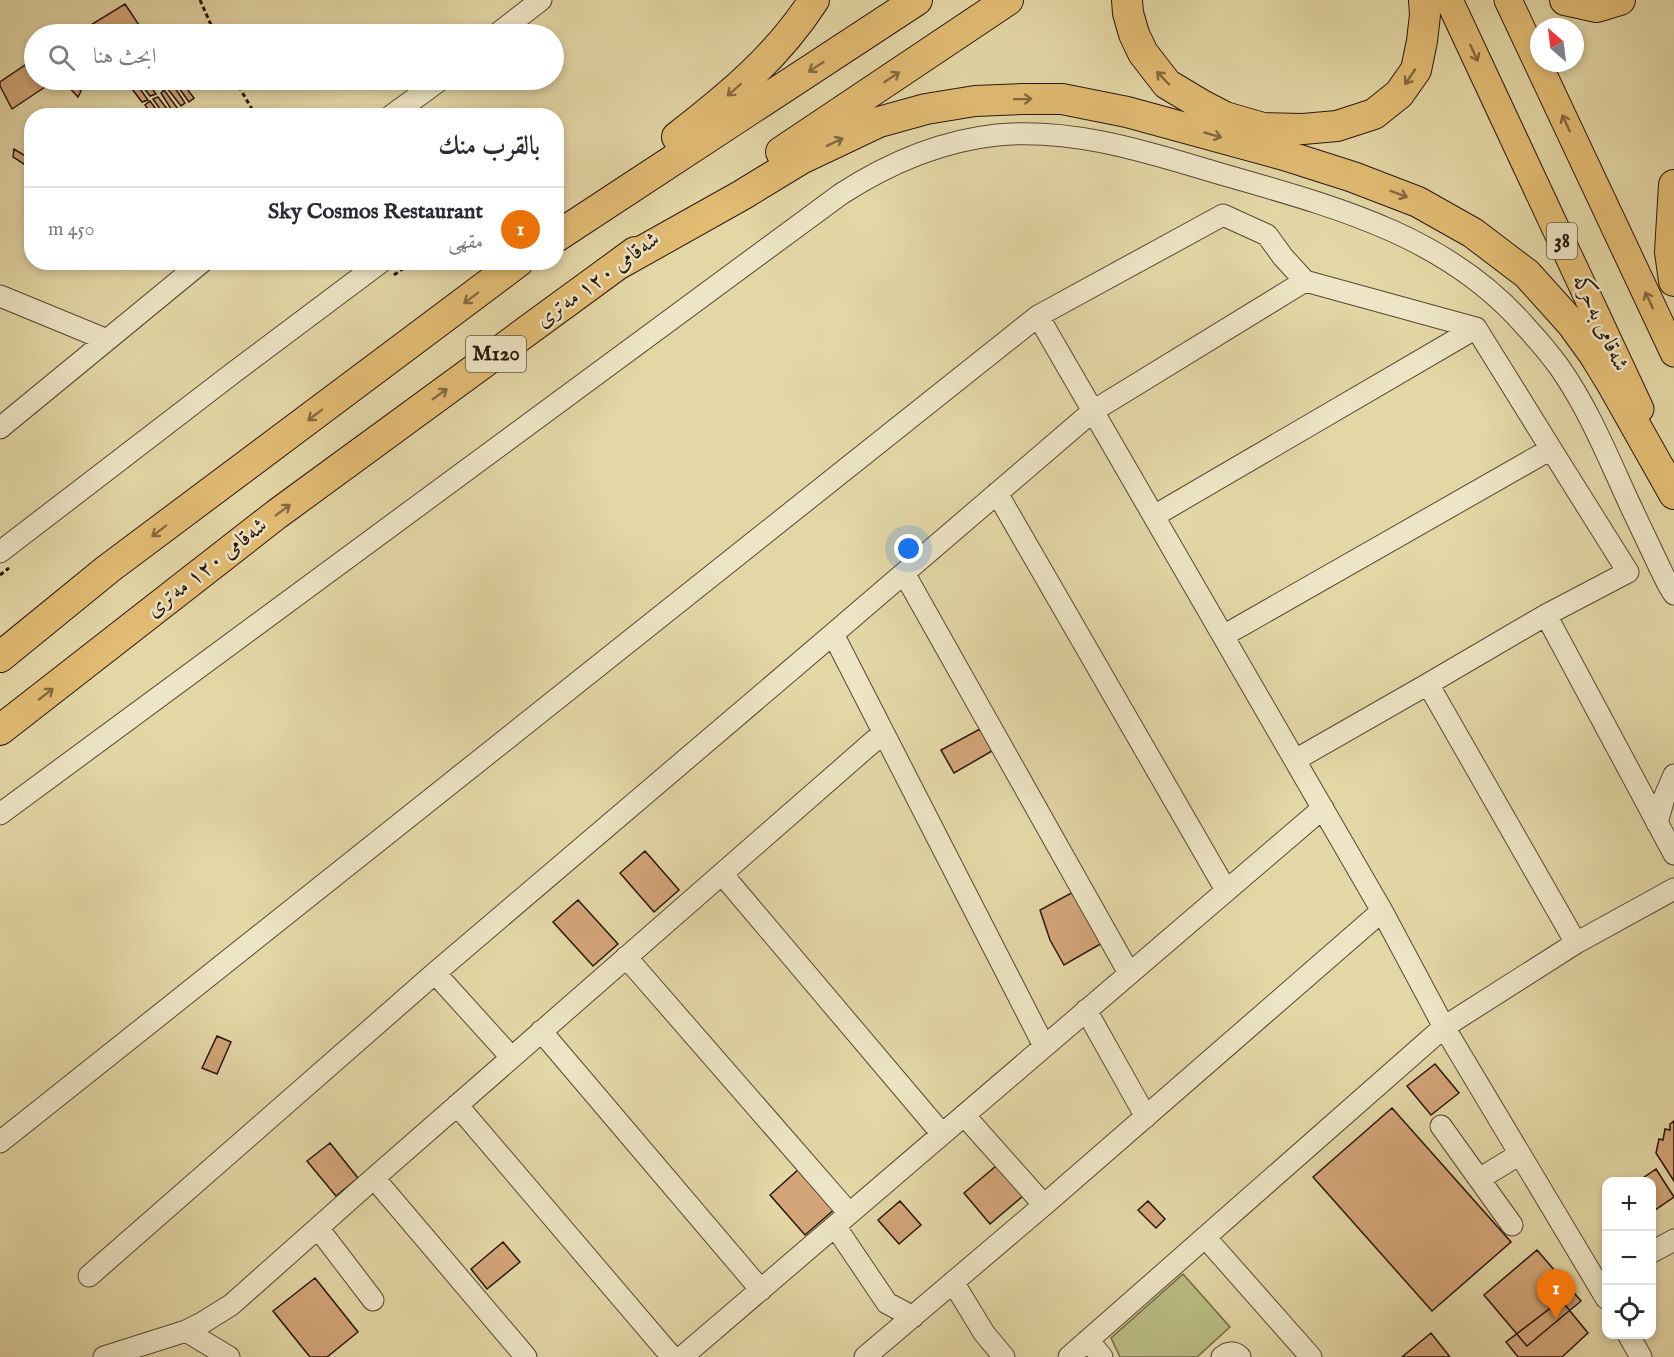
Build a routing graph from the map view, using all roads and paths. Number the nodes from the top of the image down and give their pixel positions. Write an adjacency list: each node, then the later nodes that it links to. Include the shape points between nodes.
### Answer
1 (200, 0): 12 (path)
2 (541, 0): 13 (street)
3 (814, 0): 21 (highway, one-way to 21, via 766,62)
4 (917, 0): 22 (highway, one-way to 22)
5 (1008, 0): 23 (highway, شەقامی ١٢٠ مەتری / M120, one-way to 5)
6 (1127, 0): 7 (highway, one-way to 6, via 1416,70 1399,94 1374,114 1337,126 1303,129 1263,128 1225,117 1167,84 1143,53 1134,34)
7 (1424, 0)
8 (1449, 0): 37 (main road, شەقامی بەحرکە / 38, one-way to 37)
9 (1508, 0): 33 (main road, 38, one-way to 9)
10 (1565, 0): 11 (highway, via 1597,7)
11 (1620, 0)
12 (211, 24)
13 (510, 24)
14 (241, 90): 17 (path)
15 (426, 90): 18 (street)
16 (430, 90): 19 (street)
17 (251, 108)
18 (402, 108)
19 (426, 108)
20 (1674, 185): 28 (highway, via 1670,252)
21 (564, 229)
22 (564, 230)
23 (619, 264): 39 (highway, one-way to 39, via 801,159 879,122 975,101 1023,99 1062,99 1127,112 1353,177 1419,202 1473,233 1527,274 1572,324 1608,376); 49 (highway, شەقامی ١٢٠ مەتری / M120, one-way to 23, via 277,514)
24 (192, 270): 32 (street)
25 (370, 270): 41 (street)
26 (507, 270): 47 (highway, M120, one-way to 47, via 108,569)
27 (1305, 281): 30 (street, via 1267,235 1223,215); 31 (street); 34 (street)
28 (1674, 281)
29 (0, 296): 32 (street)
30 (1038, 316): 34 (street); 75 (street)
31 (1476, 328): 36 (street); 40 (street)
32 (107, 340): 35 (street)
33 (1674, 353)
34 (1093, 411): 38 (street); 40 (street)
35 (0, 428)
36 (1551, 449): 44 (street, via 1628,572); 46 (street)
37 (1674, 482)
38 (997, 493): 42 (street); 59 (street)
39 (1674, 494)
40 (1154, 516): 46 (street)
41 (0, 552)
42 (904, 573): 45 (street); 64 (street)
43 (1674, 594): 54 (street, via 1589,418 1560,368 1504,304 1476,280 1394,230 1334,207 1094,140 1056,135 990,136 916,154 841,194)
44 (1546, 615): 48 (street); 55 (street)
45 (833, 634): 50 (street); 63 (street)
46 (1223, 636): 51 (street)
47 (0, 657)
48 (1428, 684): 51 (street); 61 (street)
49 (0, 730)
50 (883, 733): 57 (street); 68 (street)
51 (1295, 760): 53 (street)
52 (1674, 775): 55 (street)
53 (1323, 808): 59 (street); 60 (street)
54 (0, 814)
55 (1657, 823): 56 (street)
56 (1674, 854)
57 (722, 874): 62 (street); 74 (street)
58 (1674, 889): 61 (street)
59 (1226, 890): 64 (street)
60 (1382, 911): 66 (street); 72 (street)
61 (1576, 943): 66 (street)
62 (626, 957): 67 (street); 80 (street)
63 (435, 973): 69 (street); 86 (street)
64 (1129, 974): 65 (street)
65 (1086, 1010): 68 (street); 72 (street)
66 (1444, 1027): 76 (street); 83 (street)
67 (541, 1031): 69 (street); 89 (street)
68 (1044, 1046): 71 (street)
69 (511, 1057): 70 (street)
70 (457, 1104): 77 (street); 99 (street)
71 (964, 1115): 74 (street); 79 (street)
72 (1146, 1116): 79 (street)
73 (1441, 1126): 78 (street)
74 (942, 1134): 80 (street)
75 (0, 1142)
76 (1520, 1154): 78 (street); 88 (street)
77 (374, 1178): 82 (street); 98 (street)
78 (1479, 1179): 81 (street)
79 (1044, 1205): 87 (street)
80 (842, 1220): 89 (street); 91 (street, via 887,1303)
81 (1512, 1226)
82 (318, 1228): 90 (street); 92 (street, via 231,1305)
83 (1205, 1237): 94 (street); 107 (street)
84 (1674, 1240): 85 (street)
85 (1656, 1250)
86 (88, 1276)
87 (953, 1282): 91 (street); 102 (street, via 984,1333)
88 (1602, 1285)
89 (760, 1290): 100 (street)
90 (373, 1300)
91 (914, 1317): 101 (street)
92 (186, 1331): 95 (street); 97 (street)
93 (1630, 1339): 108 (street)
94 (1088, 1340): 103 (street); 104 (street)
95 (149, 1350): 96 (street)
96 (104, 1357)
97 (229, 1357)
98 (526, 1357)
99 (672, 1357)
100 (682, 1357)
101 (865, 1357)
102 (1005, 1357)
103 (1069, 1357)
104 (1102, 1357)
105 (1222, 1357): 106 (street, via 1230,1353)
106 (1240, 1357)
107 (1311, 1357)
108 (1641, 1357)

